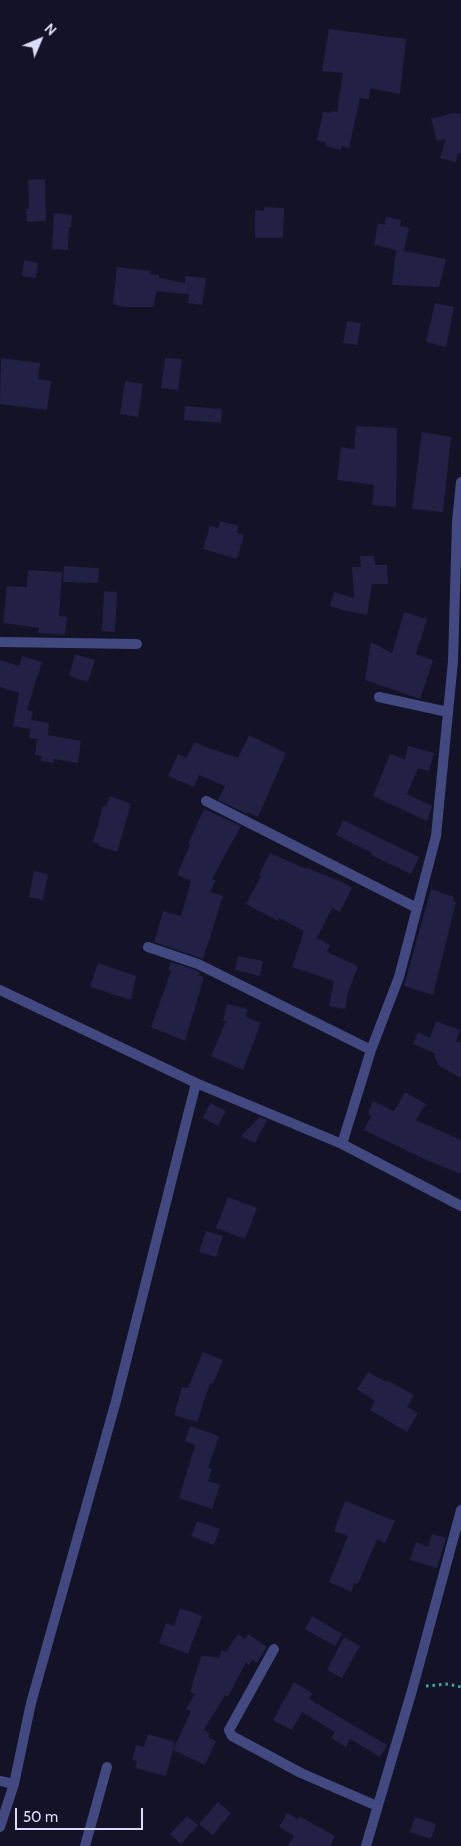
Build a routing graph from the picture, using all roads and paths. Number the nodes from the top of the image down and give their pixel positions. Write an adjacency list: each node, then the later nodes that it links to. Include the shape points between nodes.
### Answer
1 (461, 482): 5 (street, via 456,522 453,660)
2 (0, 642): 3 (street)
3 (137, 644)
4 (379, 697): 5 (street)
5 (448, 712): 7 (street, via 436,836)
6 (206, 801): 7 (street)
7 (417, 908): 10 (street, via 399,977)
8 (148, 947): 10 (street, via 198,964)
9 (0, 990): 11 (street)
10 (371, 1050): 12 (street)
11 (196, 1083): 12 (street); 20 (street, via 116,1401 30,1703)
12 (342, 1144): 13 (street)
13 (461, 1206)
14 (461, 1510): 16 (street)
15 (274, 1649): 21 (street, via 229,1730 232,1736 301,1774)
16 (412, 1687): 17 (path, via 448,1684); 21 (street)
17 (461, 1687)
18 (107, 1767): 23 (street)
19 (0, 1780): 20 (street)
20 (14, 1784): 22 (street)
21 (377, 1806): 24 (street)
22 (0, 1827)
23 (85, 1846)
24 (366, 1846)

